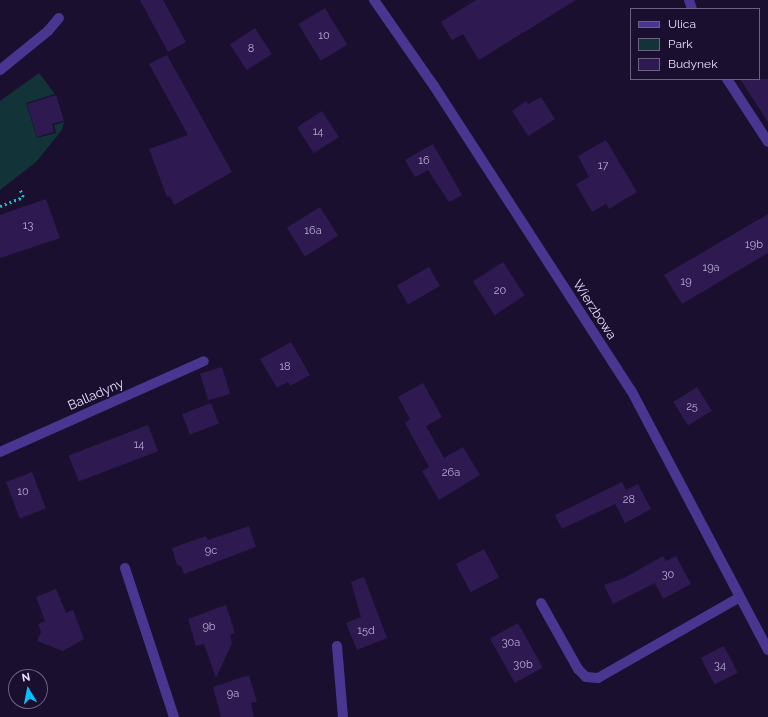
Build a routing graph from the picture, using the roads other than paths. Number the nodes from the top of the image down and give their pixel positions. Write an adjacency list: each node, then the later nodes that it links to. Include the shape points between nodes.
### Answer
1 (374, 0): 9 (street, Wierzbowa, via 434,86 631,390)
2 (60, 18): 3 (street)
3 (0, 70)
4 (728, 80): 5 (street)
5 (768, 142)
6 (204, 361): 7 (street, Balladyny)
7 (0, 452)
8 (125, 568): 13 (street)
9 (740, 596): 10 (street, via 598,678 586,676 578,669); 12 (street, Wierzbowa)
10 (541, 603)
11 (337, 646): 14 (street)
12 (768, 650)
13 (174, 717)
14 (343, 717)

